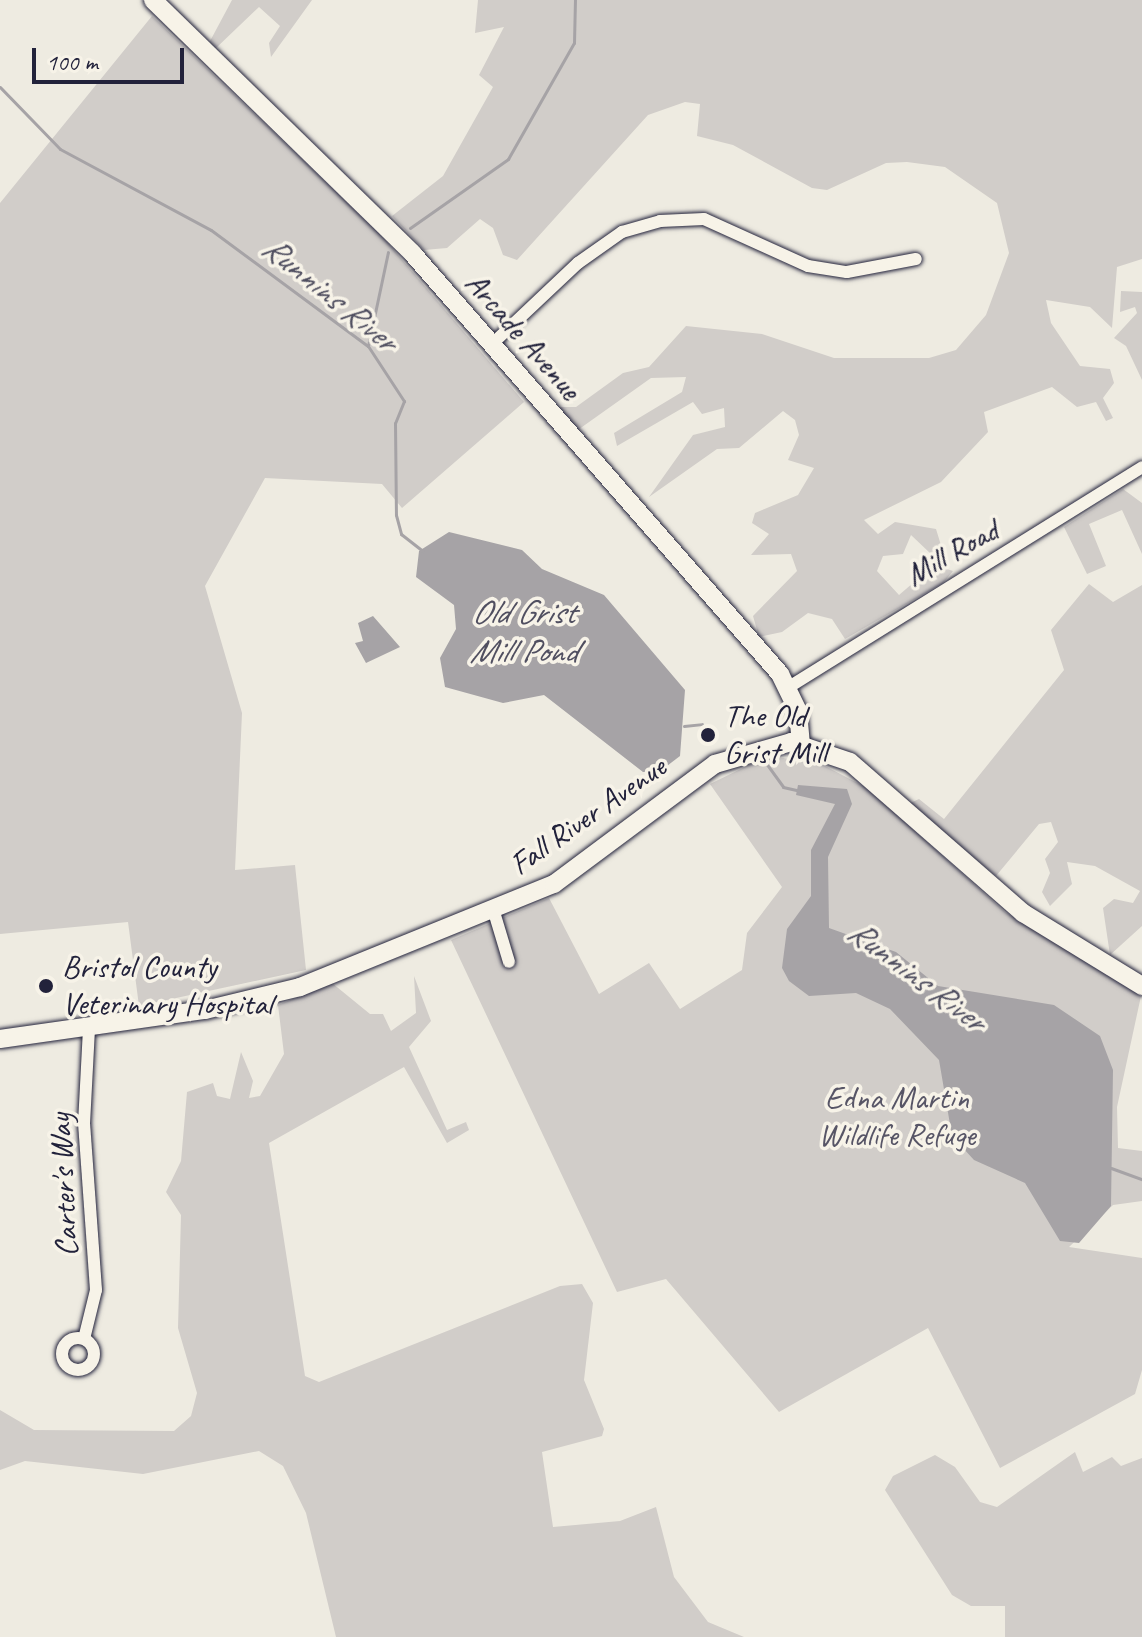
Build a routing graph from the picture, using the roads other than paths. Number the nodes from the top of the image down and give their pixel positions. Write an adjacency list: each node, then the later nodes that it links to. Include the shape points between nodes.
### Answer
1 (153, 0): 3 (main road, Arcade Avenue, via 372,210)
2 (916, 259): 3 (street, via 847,272 808,266 704,219 660,221 622,232 578,263)
3 (491, 345): 5 (main road, Arcade Avenue)
4 (1142, 467): 5 (street, Mill Road)
5 (789, 687): 6 (main road, Arcade Avenue)
6 (801, 743): 7 (main road, Fall River Avenue, via 715,764 554,884); 9 (main road, via 850,762 1014,906)
7 (494, 912): 8 (street); 10 (main road, Fall River Avenue, via 300,987)
8 (509, 962)
9 (1142, 986)
10 (89, 1028): 11 (main road, Fall River Avenue); 12 (street, Carter's Way, via 84,1124 96,1290)
11 (0, 1039)
12 (84, 1339)

